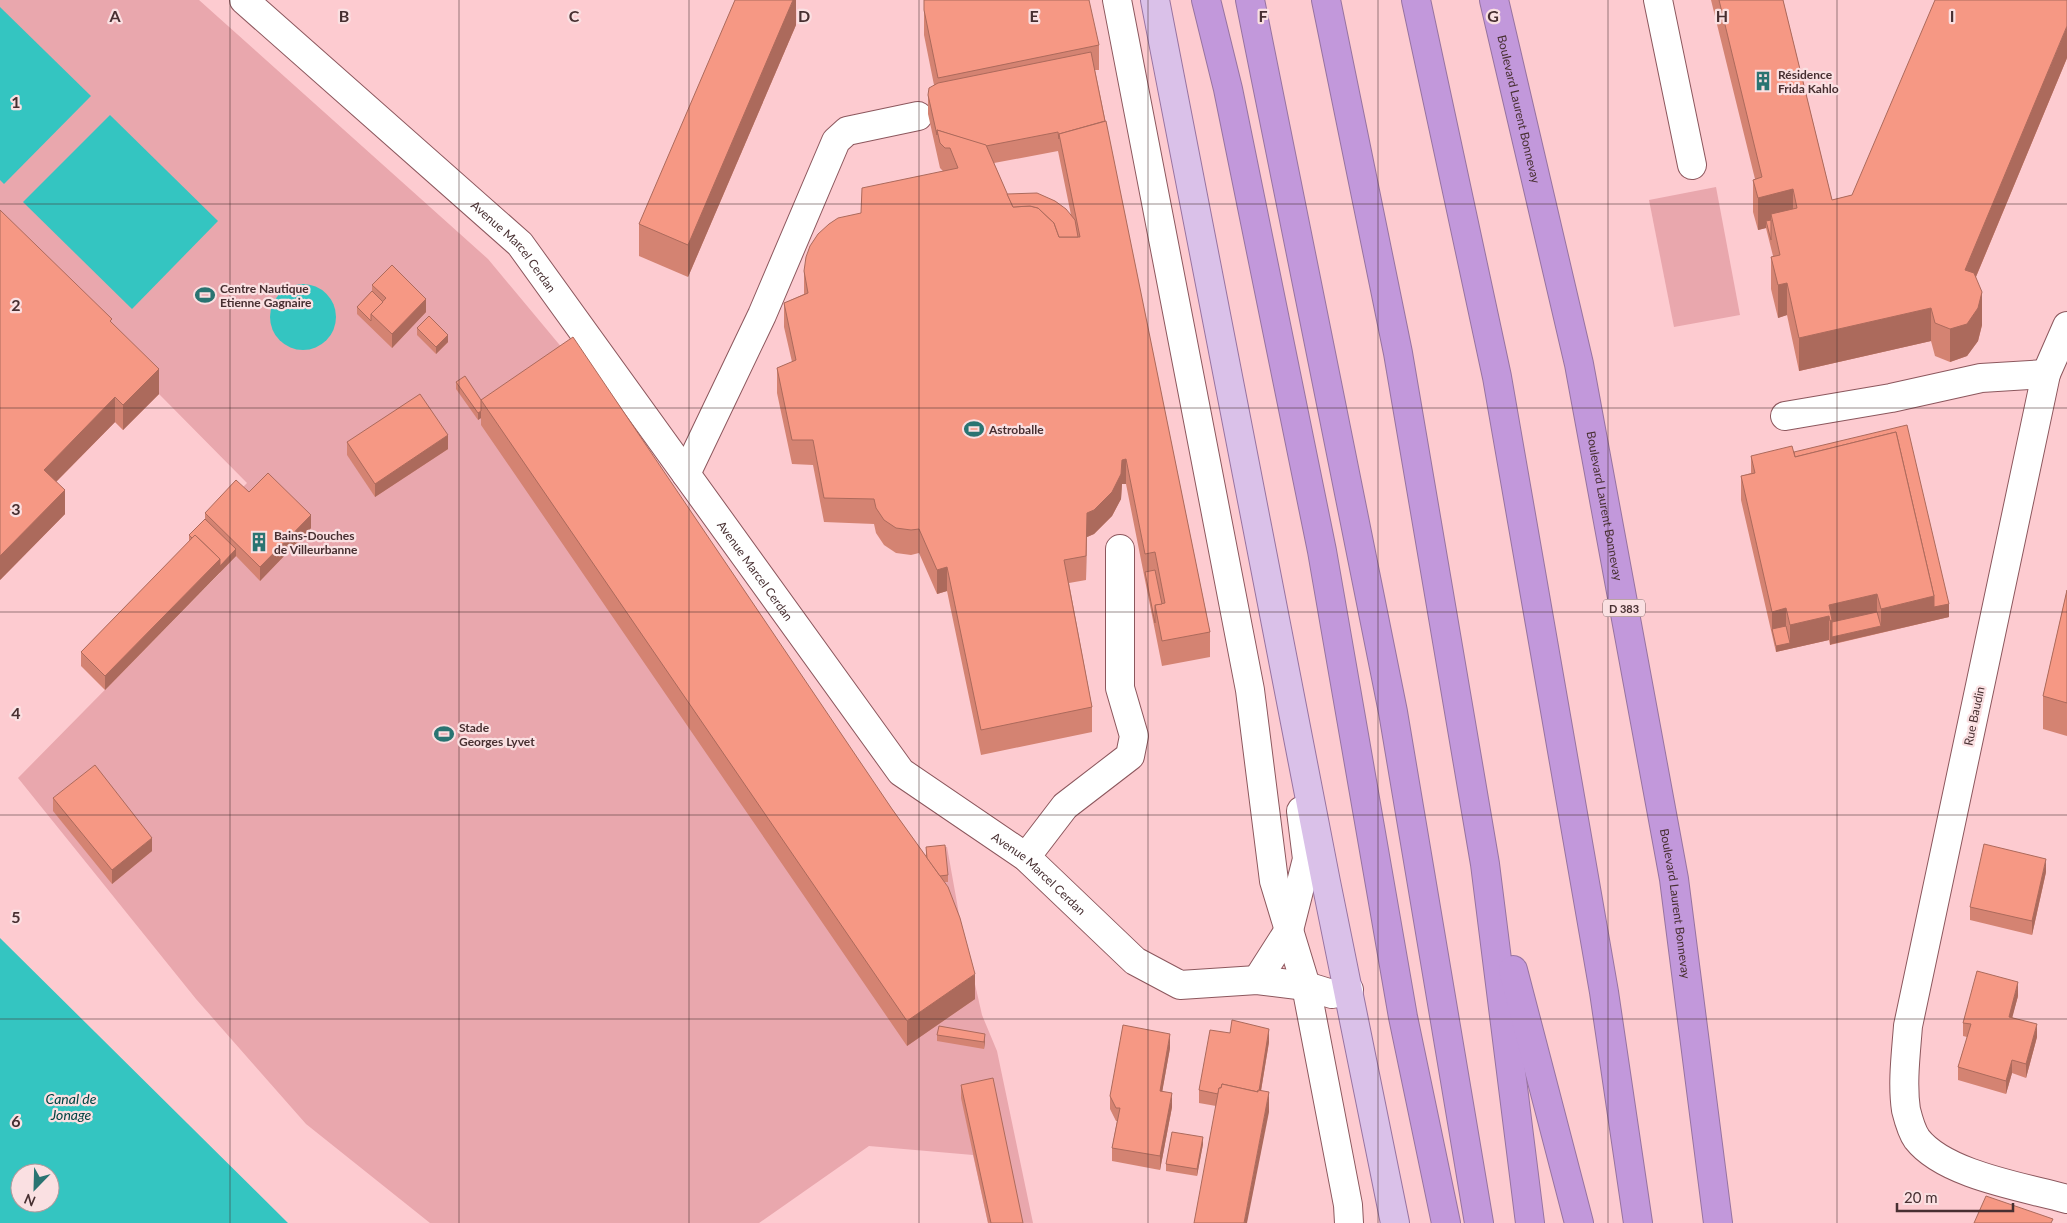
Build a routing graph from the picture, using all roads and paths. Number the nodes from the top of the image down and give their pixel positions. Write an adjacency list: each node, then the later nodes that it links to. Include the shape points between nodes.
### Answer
1 (244, 0): 15 (street, Avenue Marcel Cerdan, via 520,244)
2 (1117, 0): 20 (street, via 1250,690 1274,881)
3 (1154, 0): 17 (main road)
4 (1206, 0): 27 (highway, via 1228,89 1322,552 1403,1017)
5 (1250, 0): 28 (highway, via 1393,712)
6 (1326, 0): 19 (highway, via 1398,352)
7 (1416, 0): 31 (highway, via 1497,376 1604,992)
8 (1494, 0): 32 (highway, Boulevard Laurent Bonnevay / D 383, via 1579,364 1674,879)
9 (1658, 0): 11 (street)
10 (918, 116): 15 (street, via 847,131 836,141 762,315)
11 (1692, 164)
12 (2067, 326): 13 (street, Rue Baudin)
13 (2046, 374): 14 (street, via 1981,378); 24 (street, Rue Baudin, via 1908,1026 1906,1110 1916,1138 1933,1155 1964,1171)
14 (1786, 416)
15 (686, 474): 18 (street, Avenue Marcel Cerdan, via 900,772)
16 (1120, 549): 18 (street, via 1120,688 1134,736 1130,756 1065,806)
17 (1304, 771): 20 (street, via 1300,801 1307,860); 23 (main road)
18 (1026, 857): 21 (street, Avenue Marcel Cerdan, via 1135,961 1180,985)
19 (1485, 864): 29 (highway); 30 (highway)
20 (1289, 930): 21 (street); 22 (street)
21 (1257, 980): 22 (street, Avenue Marcel Cerdan)
22 (1306, 986): 23 (street, Avenue Marcel Cerdan, via 1332,994); 25 (street, via 1348,1205)
23 (1349, 990): 26 (main road)
24 (2067, 1199)
25 (1348, 1223)
26 (1395, 1223)
27 (1446, 1223)
28 (1478, 1223)
29 (1530, 1223)
30 (1580, 1223)
31 (1638, 1223)
32 (1718, 1223)

